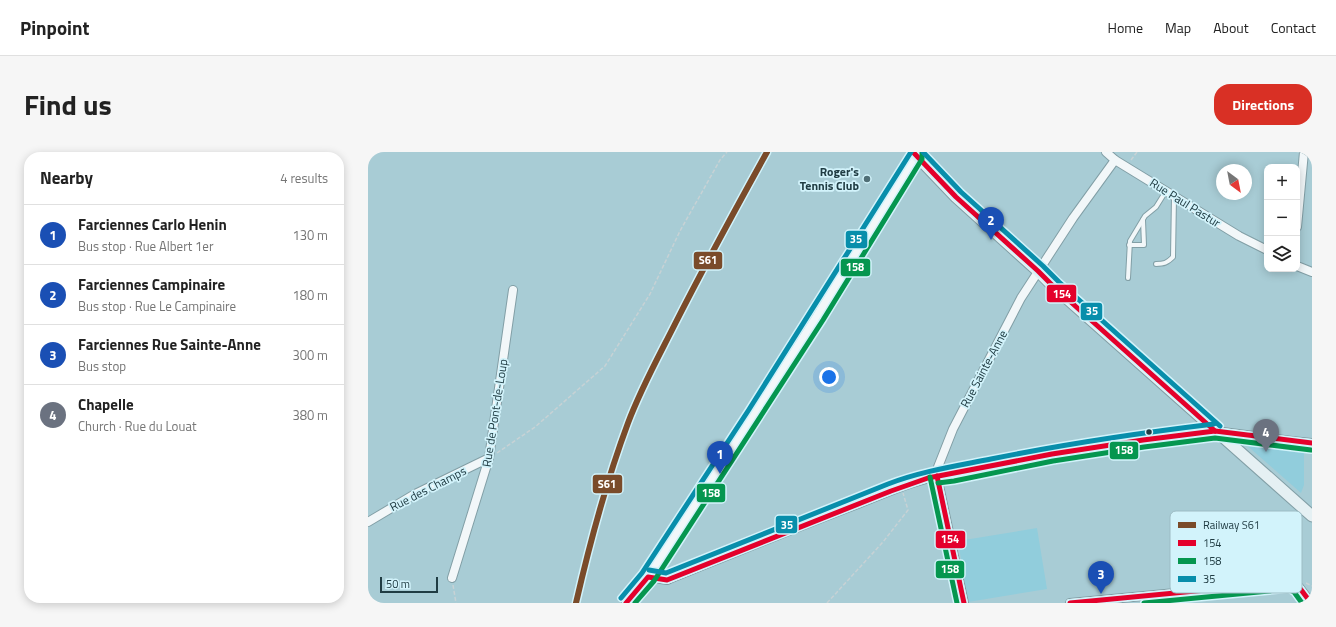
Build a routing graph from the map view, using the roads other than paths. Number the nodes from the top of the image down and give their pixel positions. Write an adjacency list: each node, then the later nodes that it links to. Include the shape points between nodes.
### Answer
1 (1106, 152): 4 (street, Rue Paul Pastur)
2 (1304, 152): 7 (street)
3 (916, 153): 13 (main road, via 956,197); 23 (street, via 817,316)
4 (1115, 160): 5 (street, Rue Paul Pastur); 13 (street, Rue Sainte-Anne)
5 (1166, 190): 6 (street, Rue Paul Pastur); 8 (lane, via 1156,207)
6 (1174, 196): 10 (street, Rue Paul Pastur); 11 (lane, via 1173,257 1168,262)
7 (1300, 200)
8 (1143, 219): 9 (lane); 9 (lane, via 1144,245)
9 (1129, 245): 15 (lane)
10 (1264, 248)
11 (1156, 264)
12 (1300, 267): 14 (street)
13 (1038, 271): 17 (main road); 20 (street, Rue Sainte-Anne, via 1021,298 953,429)
14 (1312, 272)
15 (1128, 278)
16 (513, 290): 19 (street, Rue de Pont-de-Loup)
17 (1215, 431): 18 (street); 20 (street, via 1052,454); 21 (main road)
18 (1312, 442)
19 (489, 458): 22 (street, Rue des Champs, via 415,494); 24 (street, Rue de Pont-de-Loup)
20 (937, 476): 23 (street, via 812,522 667,580); 28 (street, Rue Sainte-Anne)
21 (1312, 516)
22 (368, 522)
23 (648, 577): 27 (street)
24 (452, 578)
25 (1302, 591): 30 (street)
26 (1175, 593): 29 (street)
27 (626, 603)
28 (964, 603)
29 (1070, 603)
30 (1311, 603)

